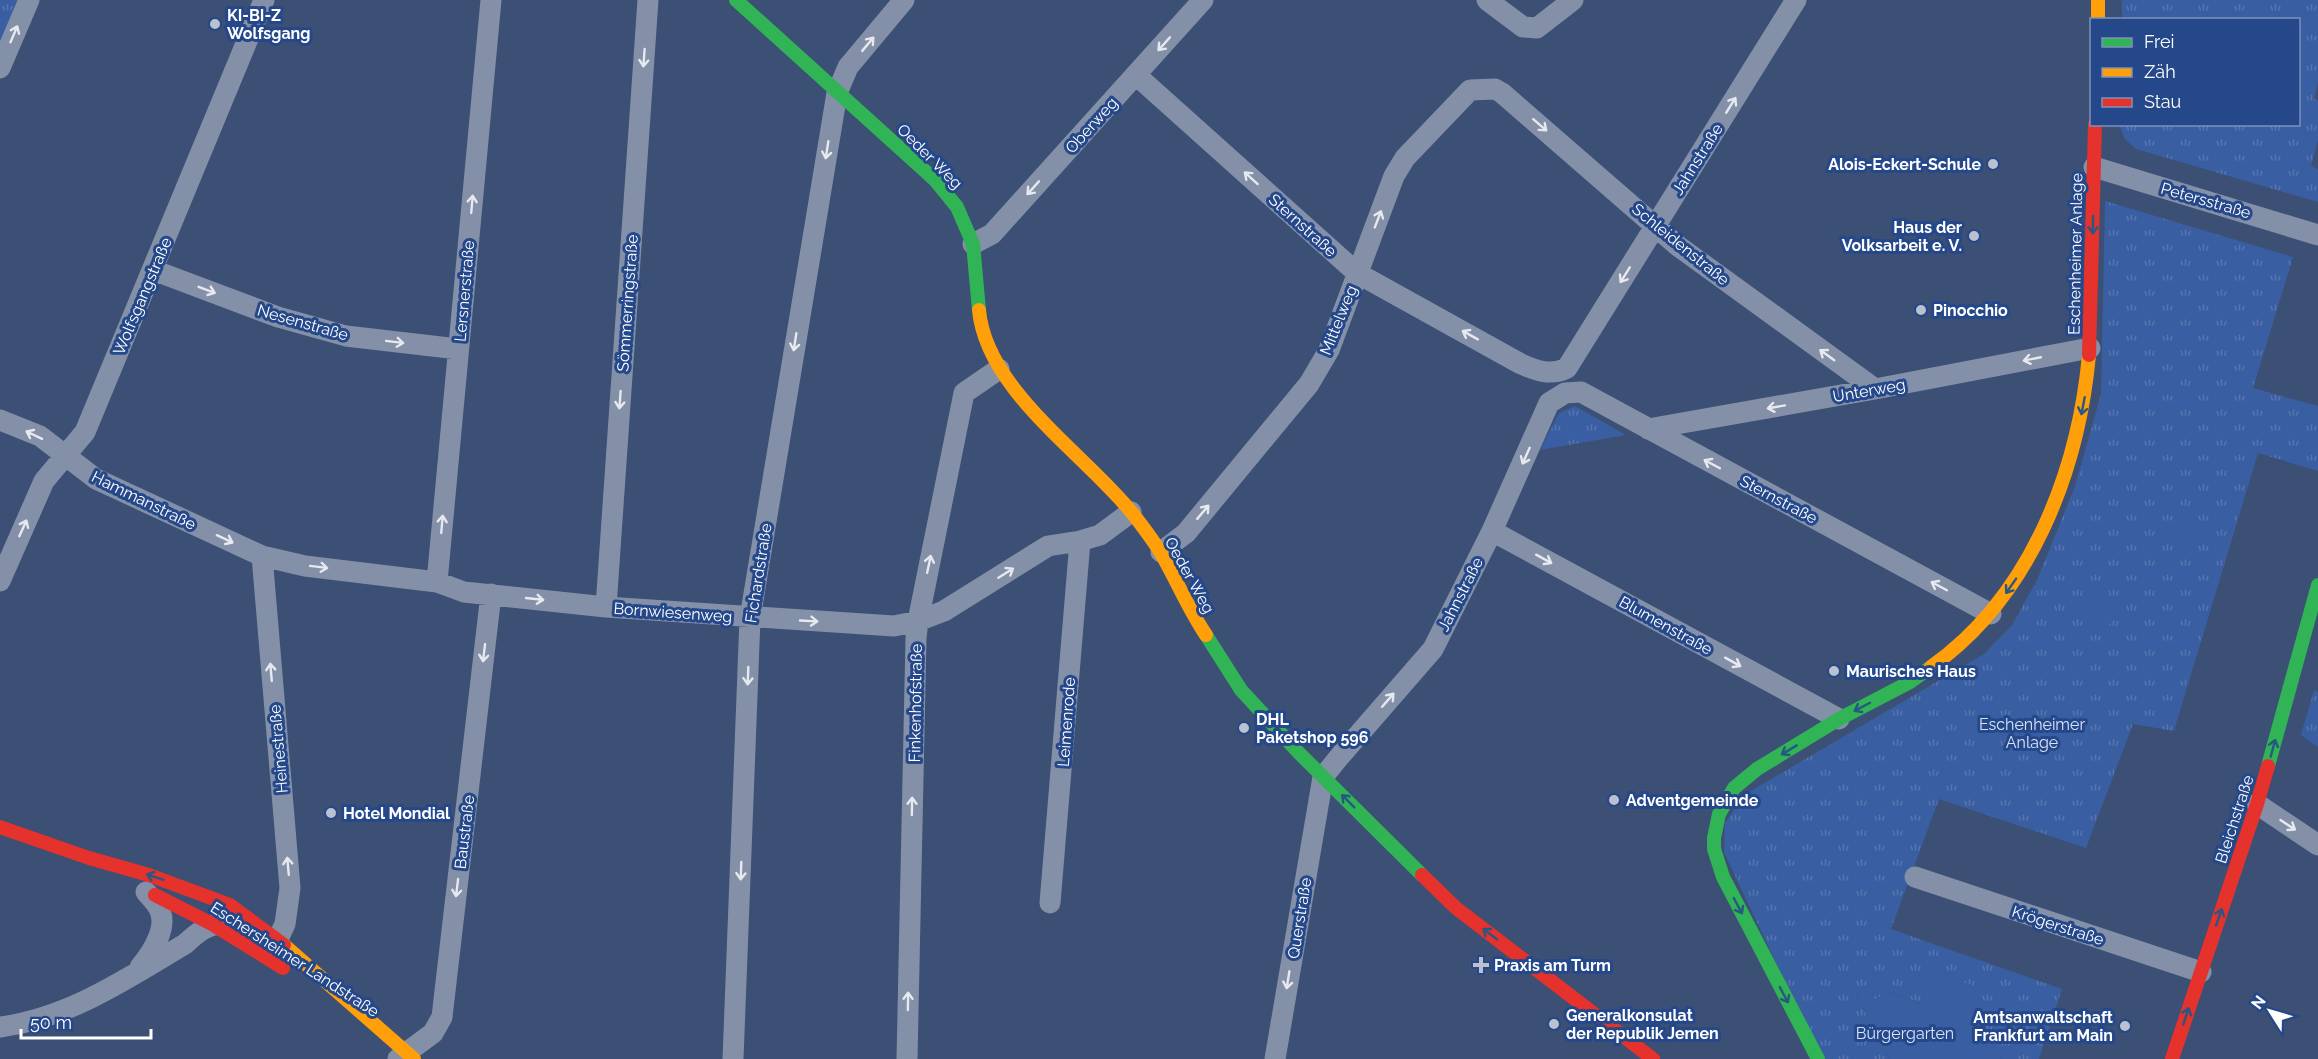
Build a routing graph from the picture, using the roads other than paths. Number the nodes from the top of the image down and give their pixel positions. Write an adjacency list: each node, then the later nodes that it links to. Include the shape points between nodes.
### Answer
1 (29, 0): 13 (street, one-way to 1)
2 (264, 0): 22 (street, Wolfsgangstraße)
3 (492, 0): 25 (street, Lersnerstraße, one-way to 3)
4 (648, 0): 42 (street, Sömmerringstraße, one-way to 42)
5 (736, 0): 16 (main road, Oeder Weg)
6 (904, 0): 16 (street, Fichardstraße, one-way to 6, via 848,68)
7 (1203, 0): 14 (street, Oberweg, one-way to 14)
8 (1487, 0): 9 (street, via 1523,27 1537,28)
9 (1573, 0)
10 (1796, 0): 19 (street, Jahnstraße, one-way to 10)
11 (2098, 0): 12 (main road)
12 (2098, 18)
13 (0, 68)
14 (1136, 75): 21 (street, Oberweg, one-way to 21, via 992,234); 23 (street, Sternstraße, one-way to 14)
15 (1495, 88): 19 (street, Schleidenstraße, one-way to 19); 23 (street, Mittelweg, one-way to 15, via 1394,176 1405,158 1470,90)
16 (837, 93): 21 (main road, Oeder Weg, via 935,180 957,207); 44 (street, Fichardstraße, one-way to 44)
17 (2095, 126): 18 (main road, Eschenheimer Anlage)
18 (2094, 167): 20 (street, Petersstraße); 24 (main road, Eschenheimer Anlage, one-way to 24)
19 (1656, 225): 27 (street, Jahnstraße, one-way to 27, via 1567,368); 28 (street, Schleidenstraße, one-way to 19, via 1678,246)
20 (2318, 235)
21 (973, 244): 26 (main road, Oeder Weg, via 980,325)
22 (153, 270): 25 (street, Nesenstraße, one-way to 25, via 278,317 346,336); 32 (street, Wolfsgangstraße, via 85,432)
23 (1357, 273): 27 (street, Sternstraße, one-way to 23, via 1521,364); 36 (street, Mittelweg, one-way to 23, via 1186,533 1310,384 1329,350)
24 (2090, 348): 28 (street, Unterweg, one-way to 28); 43 (main road, Eschenheimer Anlage, one-way to 43, via 2083,408 2059,491 2018,576)
25 (458, 350): 39 (street, Lersnerstraße, one-way to 25)
26 (999, 369): 33 (main road, Oeder Weg, via 1046,425); 45 (street, Finkenhofstraße, one-way to 26, via 964,393)
27 (1556, 374)
28 (1875, 389): 31 (street, Unterweg, one-way to 31)
29 (1565, 393): 31 (street, Sternstraße, via 1581,392); 34 (street, Jahnstraße, one-way to 34, via 1549,403)
30 (0, 420): 32 (street, Hammanstraße, one-way to 30, via 40,436)
31 (1648, 429): 43 (street, Sternstraße, one-way to 31)
32 (65, 456): 37 (street, Hammanstraße, one-way to 37, via 96,479); 38 (street, Wolfsgangstraße, one-way to 32, via 44,481)
33 (1131, 512): 35 (street, Bornwiesenweg, via 1100,535); 36 (main road, Oeder Weg)
34 (1492, 531): 46 (street, Blumenstraße, one-way to 46); 47 (street, Jahnstraße, one-way to 34, via 1433,649)
35 (1080, 542): 45 (street, Bornwiesenweg, one-way to 35, via 944,611 1048,546); 54 (street, Leimenrode)
36 (1161, 552): 47 (main road, Oeder Weg, via 1203,632 1241,690)
37 (262, 556): 39 (street, Bornwiesenweg, one-way to 39, via 305,566); 57 (street, Heinestraße, one-way to 37, via 285,924 290,888)
38 (0, 581)
39 (437, 582): 41 (street, Bornwiesenweg, via 464,592)
40 (2318, 585): 48 (main road, Bleichstraße, one-way to 40)
41 (491, 594): 42 (street, Bornwiesenweg, one-way to 42); 66 (street, Baustraße, one-way to 66, via 442,1017 433,1033)
42 (606, 607): 44 (street, Bornwiesenweg)
43 (1991, 614): 46 (main road, Eschenheimer Anlage, one-way to 46, via 1944,658 1918,676)
44 (750, 618): 45 (street, Bornwiesenweg, one-way to 45, via 894,626); 67 (street, Fichardstraße, one-way to 67)
45 (918, 621): 68 (street, Finkenhofstraße, one-way to 45)
46 (1839, 719): 71 (main road, Eschenheimer Anlage, one-way to 71, via 1743,779 1722,807 1714,838 1722,877)
47 (1323, 777): 69 (street, Querstraße, one-way to 69); 70 (main road, Oeder Weg, one-way to 47, via 1456,908)
48 (2258, 804): 50 (street, one-way to 50); 60 (main road, Bleichstraße, one-way to 48)
49 (0, 827): 51 (main road, Eschersheimer Landstraße)
50 (2318, 844)
51 (89, 858): 53 (main road, Eschersheimer Landstraße); 56 (main road, Eschersheimer Landstraße, one-way to 51, via 230,905)
52 (1915, 877): 60 (street, Krögerstraße)
53 (144, 890): 55 (main road, Eschersheimer Landstraße); 62 (street, via 160,909 159,940)
54 (1050, 903)
55 (212, 924): 56 (street); 58 (street); 59 (main road, Eschersheimer Landstraße)
56 (260, 928): 57 (main road, Eschersheimer Landstraße)
57 (278, 939): 65 (main road, Eschersheimer Landstraße)
58 (185, 944): 59 (street, via 221,942); 62 (street)
59 (255, 949): 61 (main road, Eschersheimer Landstraße)
60 (2201, 972): 72 (main road, Bleichstraße, one-way to 60)
61 (292, 974)
62 (133, 977): 64 (street, via 84,1002 24,1024)
63 (311, 987): 65 (main road, Eschersheimer Landstraße)
64 (0, 1027)
65 (387, 1038): 66 (main road, Eschersheimer Landstraße)
66 (406, 1057)
67 (734, 1059)
68 (907, 1059)
69 (1275, 1059)
70 (1653, 1059)
71 (1818, 1059)
72 (2172, 1059)

